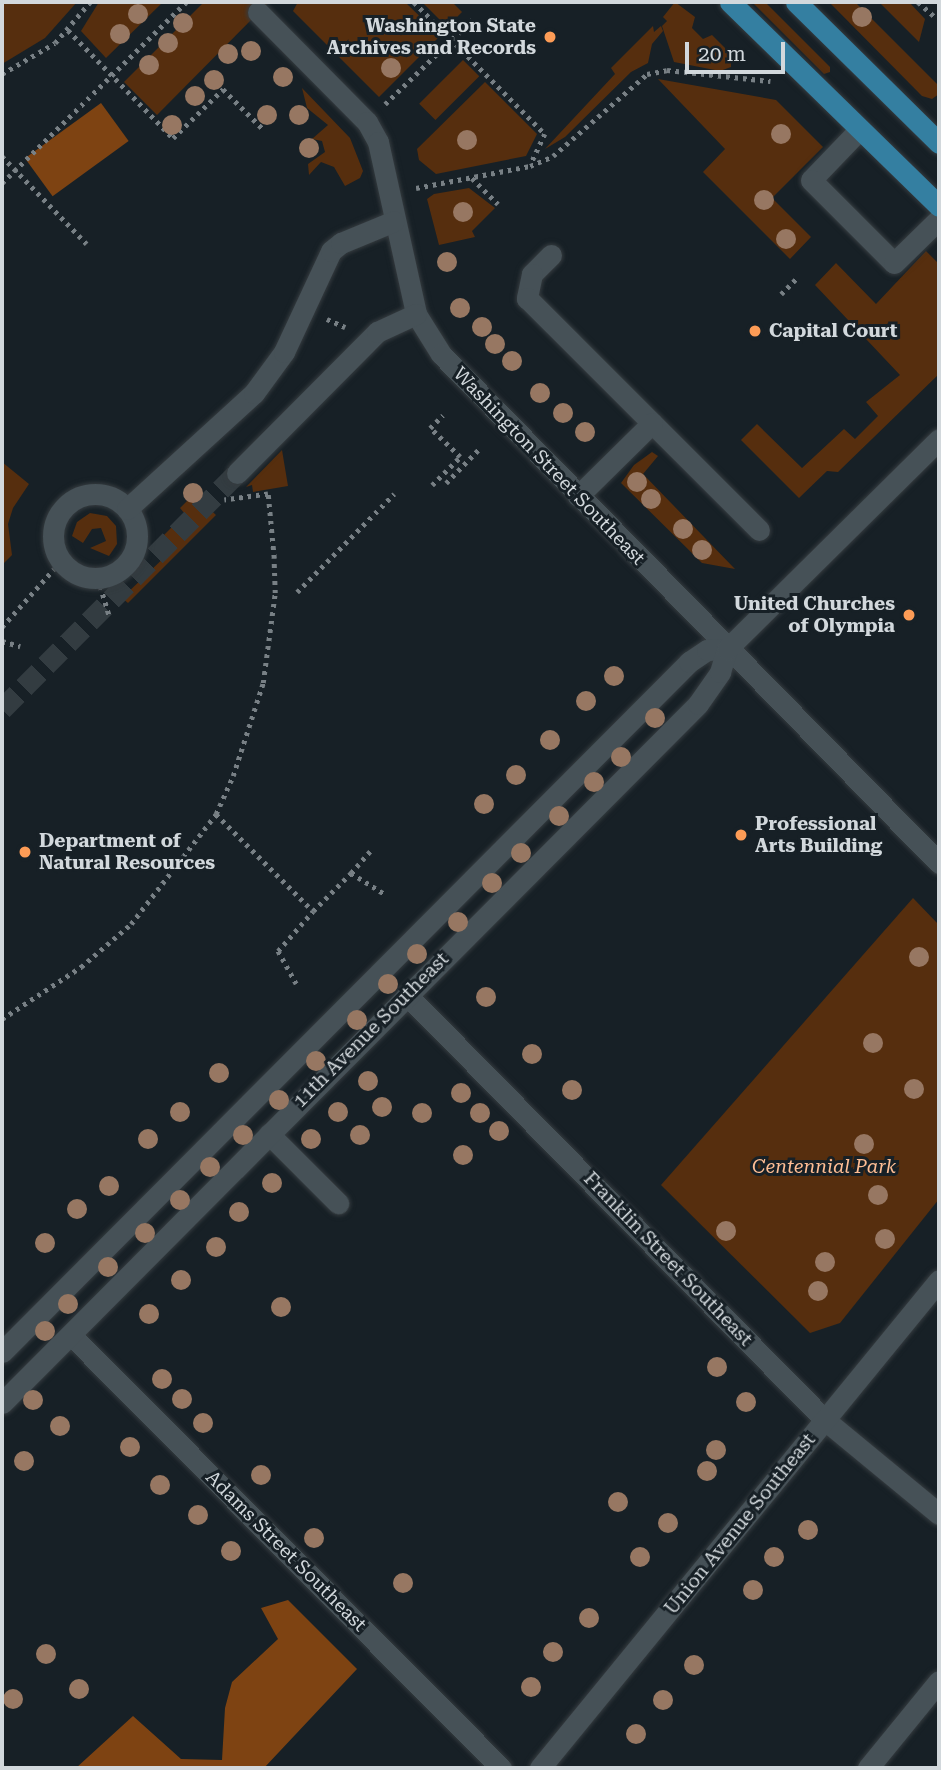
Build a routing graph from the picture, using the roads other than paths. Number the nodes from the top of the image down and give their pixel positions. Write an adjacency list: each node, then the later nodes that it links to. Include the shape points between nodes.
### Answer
1 (730, 2): 4 (main road)
2 (796, 2): 5 (main road)
3 (258, 12): 8 (street, Washington Street Southeast, via 367,122 378,142)
4 (859, 130): 6 (main road); 7 (street, via 811,180 894,263)
5 (939, 143)
6 (939, 206)
7 (939, 219)
8 (394, 221): 10 (street, Washington Street Southeast); 15 (street, via 331,251 284,352 254,393)
9 (551, 255): 11 (street, via 532,274 527,298)
10 (416, 314): 13 (street, via 377,332); 14 (street, Washington Street Southeast, via 440,354)
11 (652, 423): 14 (street); 16 (street)
12 (939, 439): 17 (street, 11th Avenue Southeast)
13 (237, 473)
14 (578, 496): 17 (street, Washington Street Southeast)
15 (127, 509): 15 (street, via 135,521 136,549 119,571 97,579 79,576 61,561 53,531 65,507 77,499 104,495)
16 (759, 530)
17 (727, 649): 18 (street, Washington Street Southeast); 19 (street, 11th Avenue Southeast, via 720,671 698,704); 24 (street, 11th Avenue Southeast, via 707,650 689,662)
18 (938, 861)
19 (407, 995): 20 (street, 11th Avenue Southeast); 26 (street, Franklin Street Southeast)
20 (269, 1134): 21 (street); 23 (street, 11th Avenue Southeast)
21 (338, 1203)
22 (939, 1280): 26 (street, Union Avenue Southeast)
23 (71, 1335): 25 (street, 11th Avenue Southeast); 29 (street, Adams Street Southeast)
24 (2, 1352)
25 (2, 1403)
26 (825, 1420): 27 (street, Franklin Street Southeast); 30 (street, Union Avenue Southeast)
27 (939, 1514)
28 (939, 1681): 31 (street)
29 (501, 1768)
30 (540, 1768)
31 (868, 1768)

